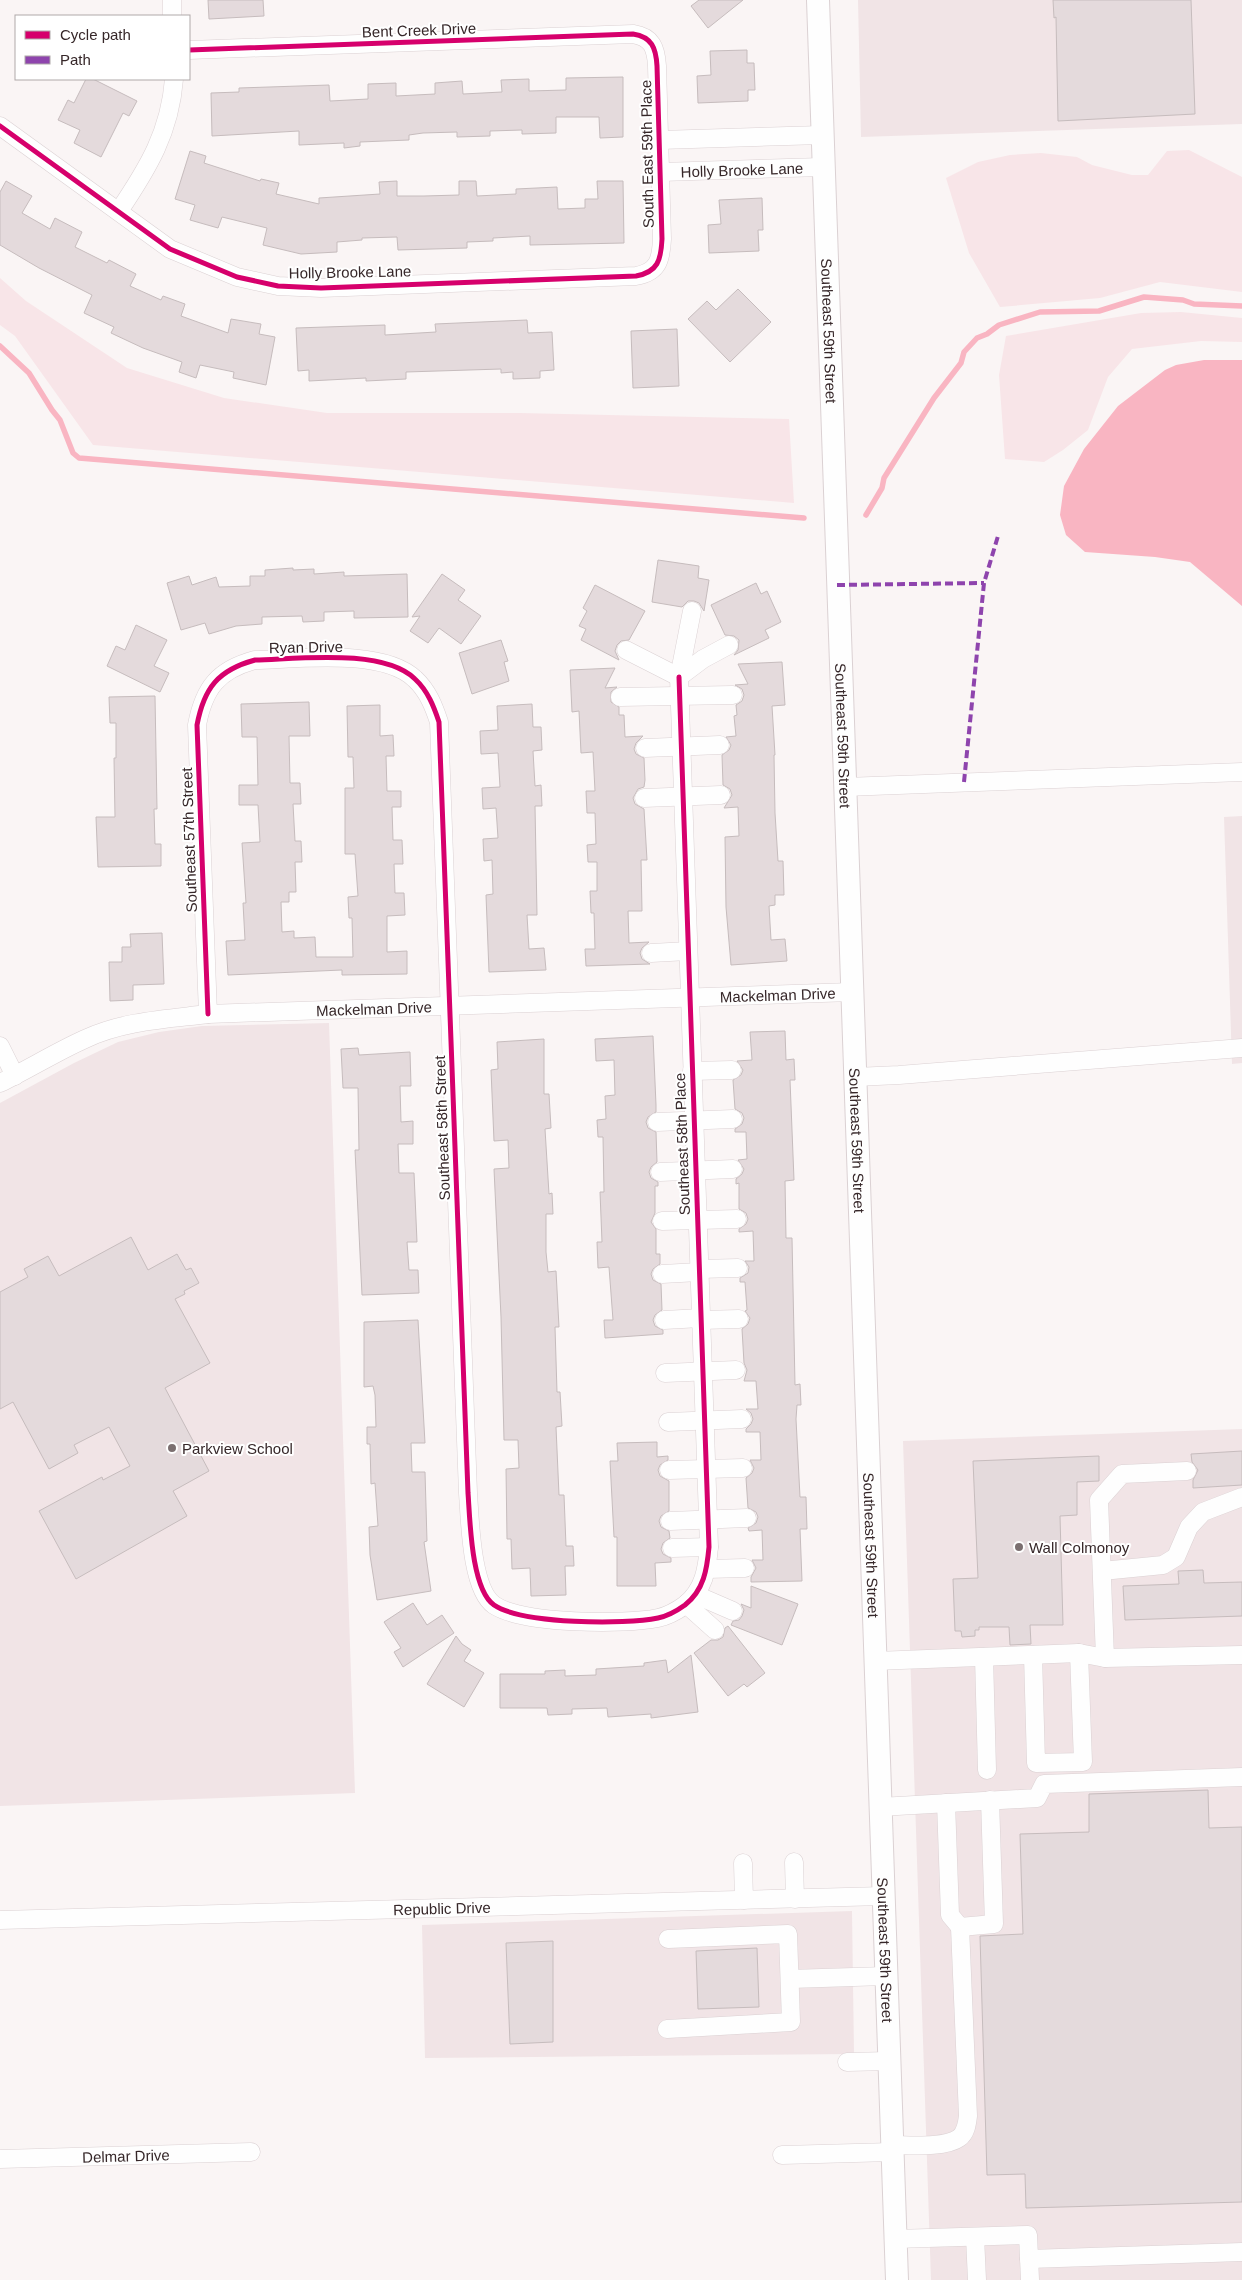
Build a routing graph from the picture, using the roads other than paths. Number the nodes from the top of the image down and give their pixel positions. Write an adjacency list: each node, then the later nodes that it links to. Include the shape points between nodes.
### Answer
1 (172, 0): 3 (street)
2 (818, 0): 8 (main road, Southeast 59th Street)
3 (172, 15)
4 (650, 40): 5 (street, Bent Creek Drive, via 633,34); 9 (street, South East 59th Place, via 656,54)
5 (190, 50)
6 (174, 80): 12 (street, via 167,122 159,146)
7 (0, 126): 12 (street, Holly Brooke Lane)
8 (822, 135): 9 (street); 10 (main road, Southeast 59th Street)
9 (660, 140): 11 (street, South East 59th Place)
10 (822, 167): 11 (street, Holly Brooke Lane); 27 (main road, Southeast 59th Street)
11 (661, 172): 13 (street, South East 59th Place, via 661,244 659,260)
12 (119, 211): 13 (street, Holly Brooke Lane, via 178,253 237,277 278,286 321,288 636,276 647,274)
13 (654, 268)
14 (692, 611): 19 (street, Southeast 58th Place)
15 (729, 645): 19 (street)
16 (626, 650): 19 (street)
17 (392, 666): 18 (street, Ryan Drive, via 366,658 255,660); 35 (street, Southeast 58th Street, via 415,678 432,701 439,722)
18 (222, 674): 36 (street, Southeast 57th Street, via 201,703 197,725)
19 (679, 677): 21 (street, Southeast 58th Place)
20 (733, 694): 21 (street)
21 (680, 696): 22 (street); 24 (street, Southeast 58th Place)
22 (620, 698)
23 (720, 745): 24 (street)
24 (682, 747): 25 (street); 29 (street, Southeast 58th Place)
25 (644, 748)
26 (1242, 772): 27 (street)
27 (845, 787): 33 (main road, Southeast 59th Street)
28 (721, 795): 29 (street)
29 (683, 797): 30 (street); 31 (street, Southeast 58th Place)
30 (644, 798)
31 (688, 951): 32 (street); 34 (street, Southeast 58th Place)
32 (651, 953)
33 (852, 992): 34 (street, Mackelman Drive); 41 (main road, Southeast 59th Street)
34 (690, 996): 35 (street, Mackelman Drive); 40 (street, Southeast 58th Place)
35 (450, 1005): 36 (street, Mackelman Drive); 77 (street, Southeast 58th Street, via 468,1493 472,1548 480,1584 493,1604 542,1620 631,1621 660,1618)
36 (208, 1014): 42 (street, Mackelman Drive, via 154,1020 86,1038)
37 (0, 1046): 42 (street)
38 (1242, 1048): 41 (street)
39 (732, 1070): 40 (street)
40 (692, 1071): 44 (street, Southeast 58th Place)
41 (855, 1077): 85 (main road, Southeast 59th Street)
42 (7, 1080)
43 (733, 1119): 44 (street)
44 (694, 1120): 45 (street); 47 (street, Southeast 58th Place)
45 (657, 1122)
46 (733, 1169): 47 (street)
47 (696, 1170): 48 (street); 50 (street, Southeast 58th Place)
48 (660, 1172)
49 (737, 1218): 50 (street)
50 (697, 1220): 51 (street); 53 (street, Southeast 58th Place)
51 (662, 1221)
52 (738, 1268): 53 (street)
53 (699, 1270): 54 (street); 55 (street, Southeast 58th Place)
54 (662, 1274)
55 (701, 1319): 56 (street); 57 (street); 59 (street, Southeast 58th Place)
56 (739, 1319)
57 (664, 1320)
58 (736, 1370): 59 (street)
59 (703, 1371): 60 (street); 62 (street, Southeast 58th Place)
60 (665, 1373)
61 (742, 1419): 62 (street)
62 (704, 1421): 63 (street); 65 (street, Southeast 58th Place)
63 (668, 1422)
64 (743, 1468): 65 (street)
65 (706, 1469): 66 (street); 70 (street, Southeast 58th Place)
66 (669, 1470)
67 (1187, 1471): 76 (street, via 1122,1474 1099,1500)
68 (1242, 1497): 76 (street, via 1203,1512 1189,1526 1176,1557 1163,1565)
69 (746, 1518): 70 (street)
70 (708, 1519): 71 (street); 72 (street, Southeast 58th Place)
71 (670, 1521)
72 (709, 1547): 73 (street); 75 (street, Southeast 58th Place)
73 (672, 1548)
74 (745, 1568): 75 (street)
75 (706, 1569): 77 (street, Southeast 58th Place)
76 (1102, 1571): 84 (street)
77 (691, 1599): 78 (street); 79 (street)
78 (733, 1611)
79 (715, 1630)
80 (1079, 1653): 81 (street); 81 (street, via 1083,1762 1036,1763); 84 (street)
81 (1033, 1655): 83 (street)
82 (1242, 1655): 84 (street)
83 (984, 1657): 85 (street); 86 (street)
84 (1105, 1658)
85 (875, 1661): 90 (main road, Southeast 59th Street)
86 (987, 1770)
87 (1242, 1777): 88 (street, via 1044,1784 1037,1798)
88 (990, 1800): 89 (street); 97 (street, via 994,1924)
89 (946, 1803): 90 (street); 97 (street, via 950,1915)
90 (880, 1806): 93 (main road, Southeast 59th Street)
91 (794, 1862): 94 (street)
92 (744, 1863): 95 (street)
93 (884, 1896): 94 (street, Republic Drive); 99 (main road, Southeast 59th Street)
94 (795, 1899): 95 (street, Republic Drive)
95 (744, 1900): 96 (street, Republic Drive)
96 (0, 1920)
97 (960, 1927): 104 (street, via 966,2128 960,2137 947,2143)
98 (668, 1939): 100 (street, via 788,1934)
99 (886, 1976): 100 (street); 102 (main road, Southeast 59th Street)
100 (790, 1979): 101 (street, via 791,2022)
101 (667, 2029)
102 (889, 2061): 103 (street); 104 (main road, Southeast 59th Street)
103 (847, 2062)
104 (892, 2148): 106 (street); 109 (main road, Southeast 59th Street)
105 (251, 2152): 107 (street, Delmar Drive)
106 (782, 2155)
107 (0, 2159)
108 (975, 2236): 109 (street); 111 (street, via 1028,2235); 113 (street)
109 (895, 2239): 112 (main road, Southeast 59th Street)
110 (1242, 2252): 111 (street)
111 (1030, 2259): 114 (street)
112 (896, 2280)
113 (977, 2280)
114 (1030, 2280)

